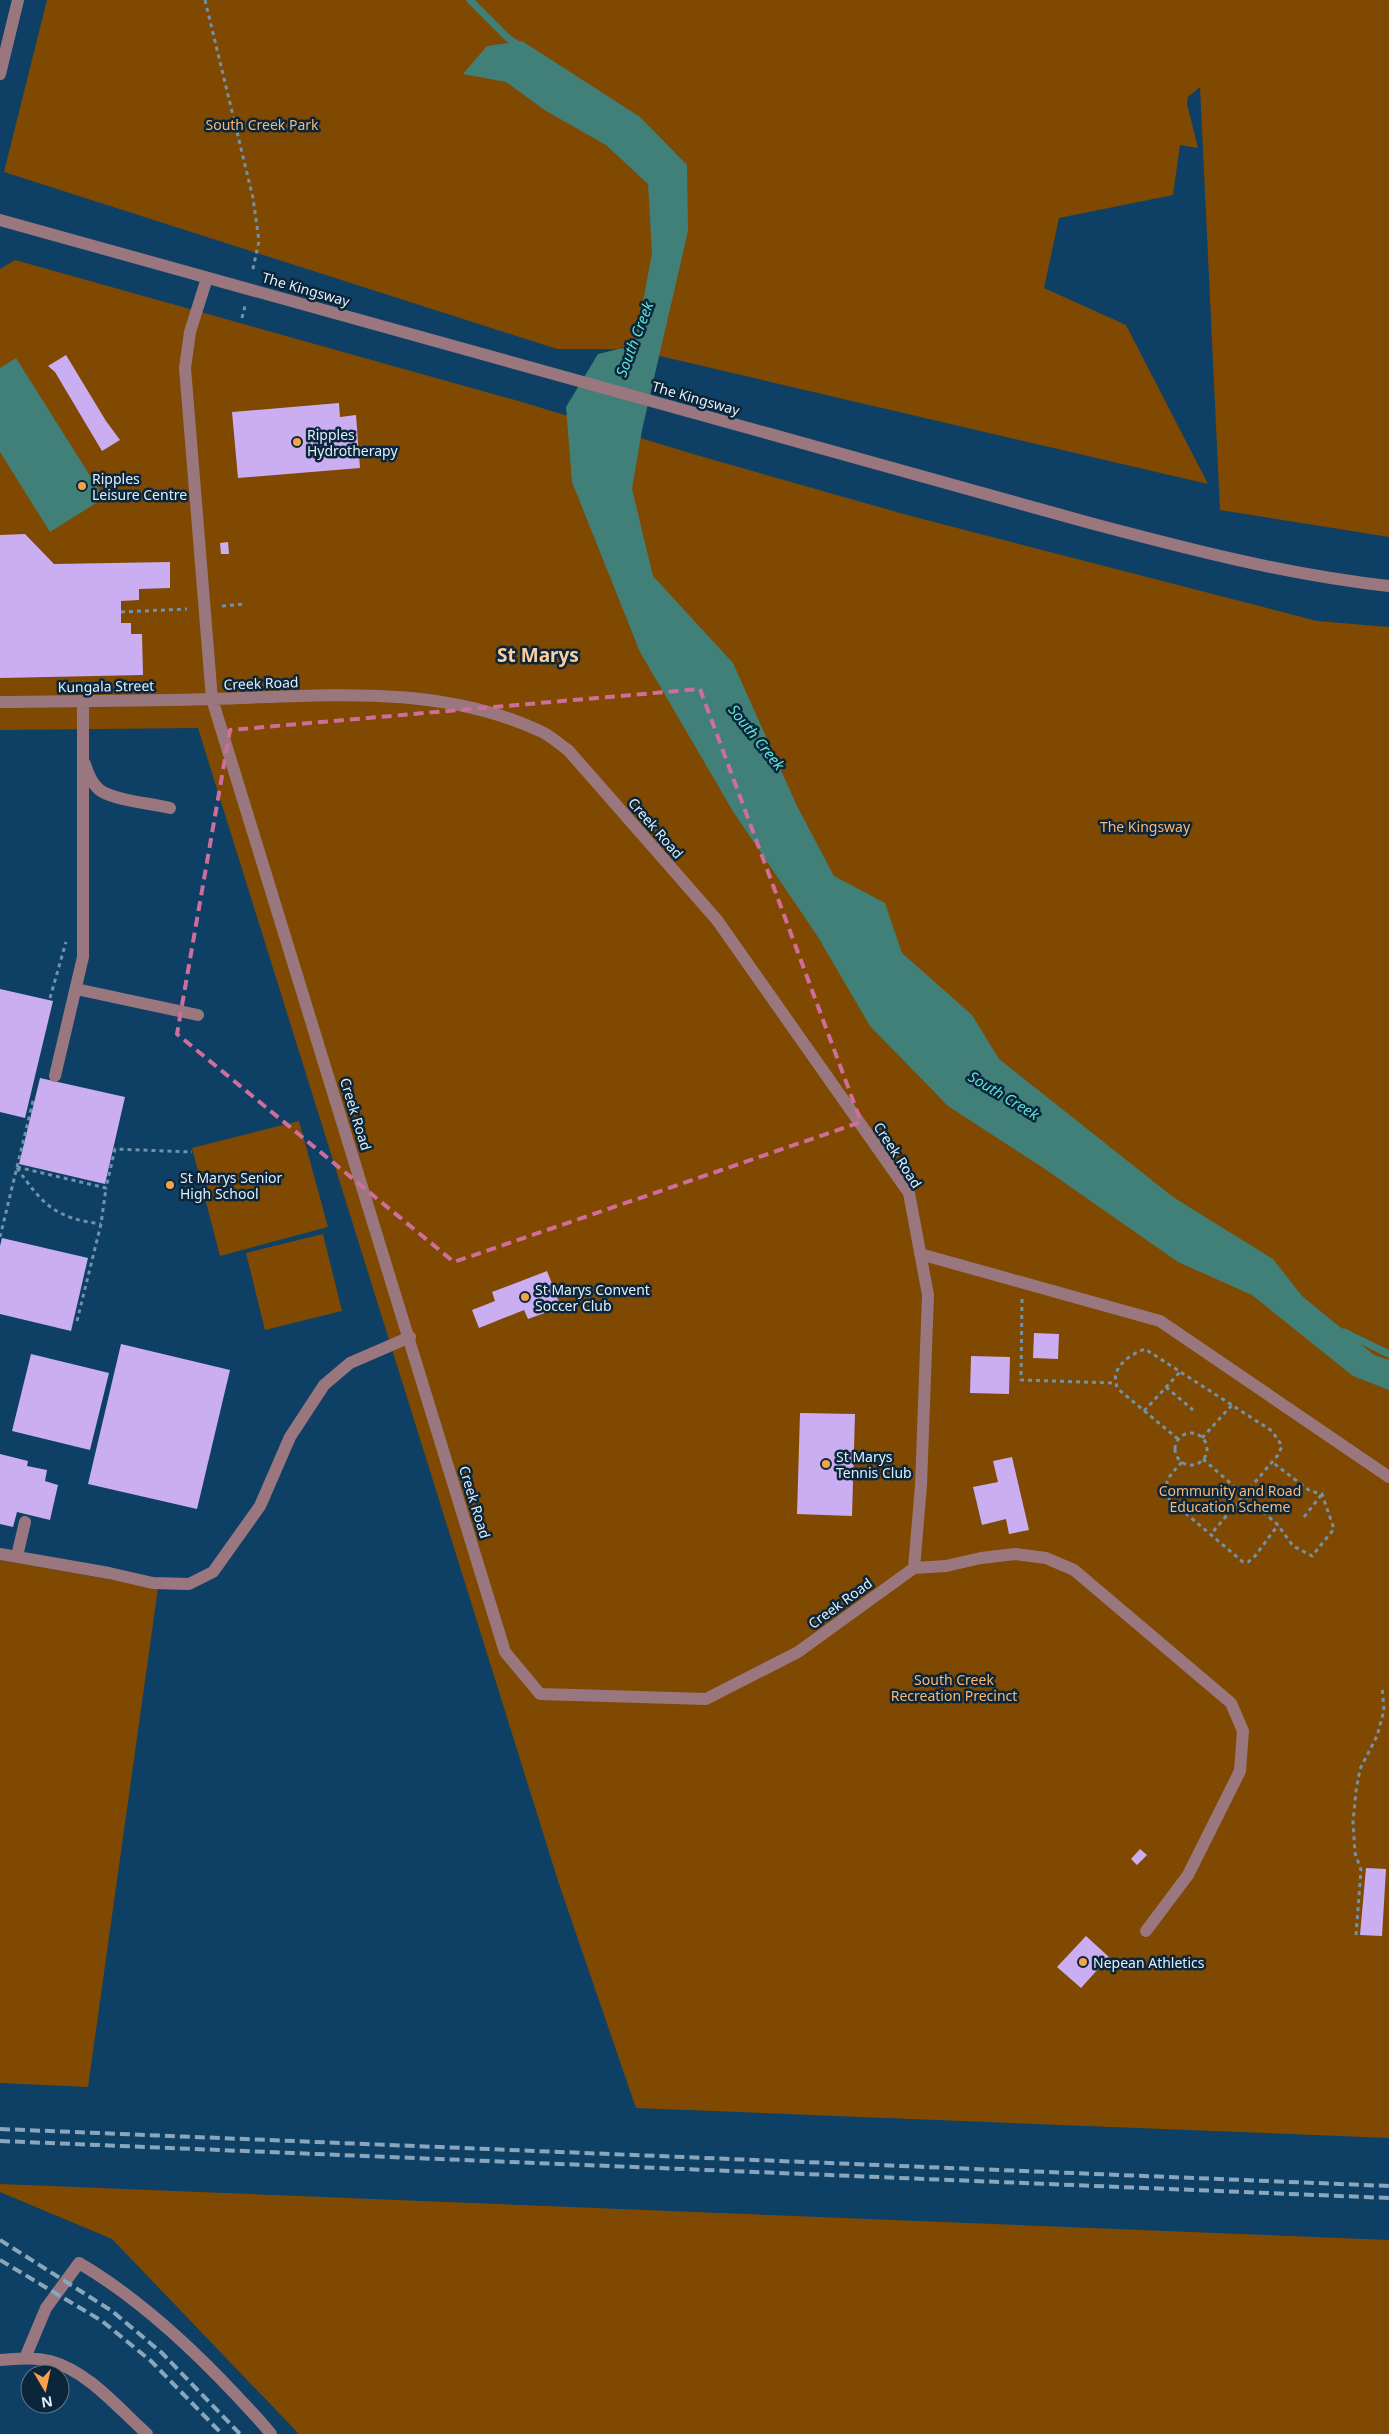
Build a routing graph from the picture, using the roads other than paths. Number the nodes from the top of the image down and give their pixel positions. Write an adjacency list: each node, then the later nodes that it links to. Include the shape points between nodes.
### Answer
1 (18, 0): 2 (street)
2 (0, 74)
3 (0, 220): 4 (street, The Kingsway)
4 (208, 278): 5 (street, The Kingsway, via 1194,550 1264,566); 6 (street, Creek Road, via 190,332 185,368)
5 (1389, 586)
6 (212, 699): 7 (street, Kungala Street); 14 (street, Creek Road, via 373,695 462,704 542,732 568,750 717,920 898,1177 909,1193); 15 (street, Creek Road)
7 (83, 701): 8 (street, Kungala Street); 9 (street)
8 (0, 702)
9 (82, 755): 10 (street, via 90,778 100,790); 11 (street, via 84,957)
10 (170, 808)
11 (76, 989): 12 (street); 13 (street)
12 (198, 1015)
13 (54, 1076)
14 (920, 1254): 16 (street, via 1160,1321); 20 (street, Creek Road, via 928,1295 921,1485)
15 (410, 1338): 19 (street, via 350,1363 324,1385 290,1437 260,1506 213,1572 189,1584 153,1583); 20 (street, Creek Road, via 505,1652 540,1694 706,1699 798,1652)
16 (1389, 1477)
17 (25, 1522): 19 (street)
18 (0, 1554): 19 (street)
19 (17, 1556)
20 (914, 1568): 21 (street, via 1015,1554 1046,1558 1074,1570 1230,1703 1243,1731 1240,1771 1188,1875)
21 (1146, 1931)
22 (25, 2358): 23 (street); 24 (street, via 50,2361 80,2374); 25 (street, via 46,2308 79,2263 114,2285 184,2343)
23 (0, 2360)
24 (147, 2434)
25 (271, 2434)

